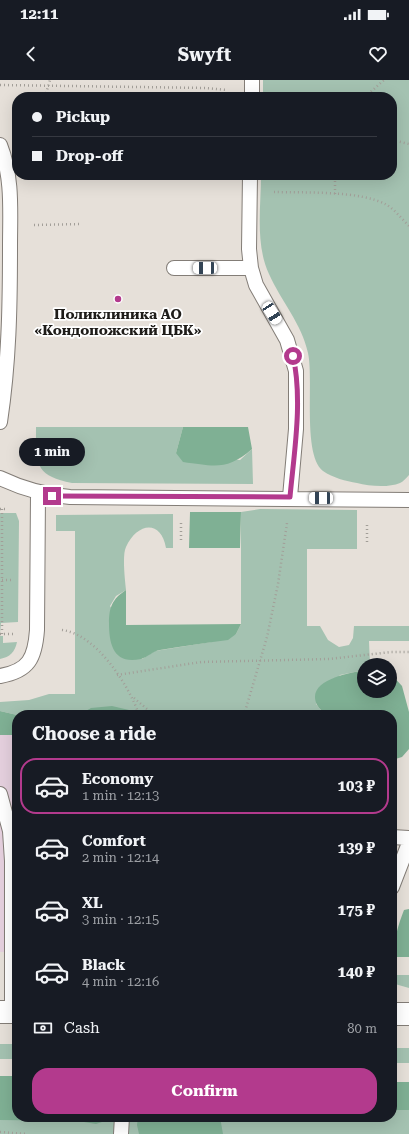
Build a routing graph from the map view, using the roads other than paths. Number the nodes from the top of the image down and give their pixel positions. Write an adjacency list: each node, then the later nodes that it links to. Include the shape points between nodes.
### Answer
1 (0, 145): 5 (lane, via 10,176 10,337)
2 (250, 180): 4 (lane)
3 (174, 268): 4 (lane)
4 (251, 268): 8 (lane, via 256,285 287,340 296,371 296,429)
5 (0, 422)
6 (0, 478): 7 (lane)
7 (38, 493): 8 (lane, via 70,497); 10 (lane, via 37,630 34,649 24,668)
8 (290, 497): 9 (lane)
9 (409, 500)
10 (0, 676)
11 (0, 794): 16 (lane, via 10,831 12,861)
12 (397, 837): 13 (lane)
13 (409, 838)
14 (409, 843): 15 (lane)
15 (397, 874)
16 (10, 1012)
17 (397, 1014): 18 (street)
18 (409, 1014)
19 (122, 1122): 20 (lane)
20 (121, 1134)

